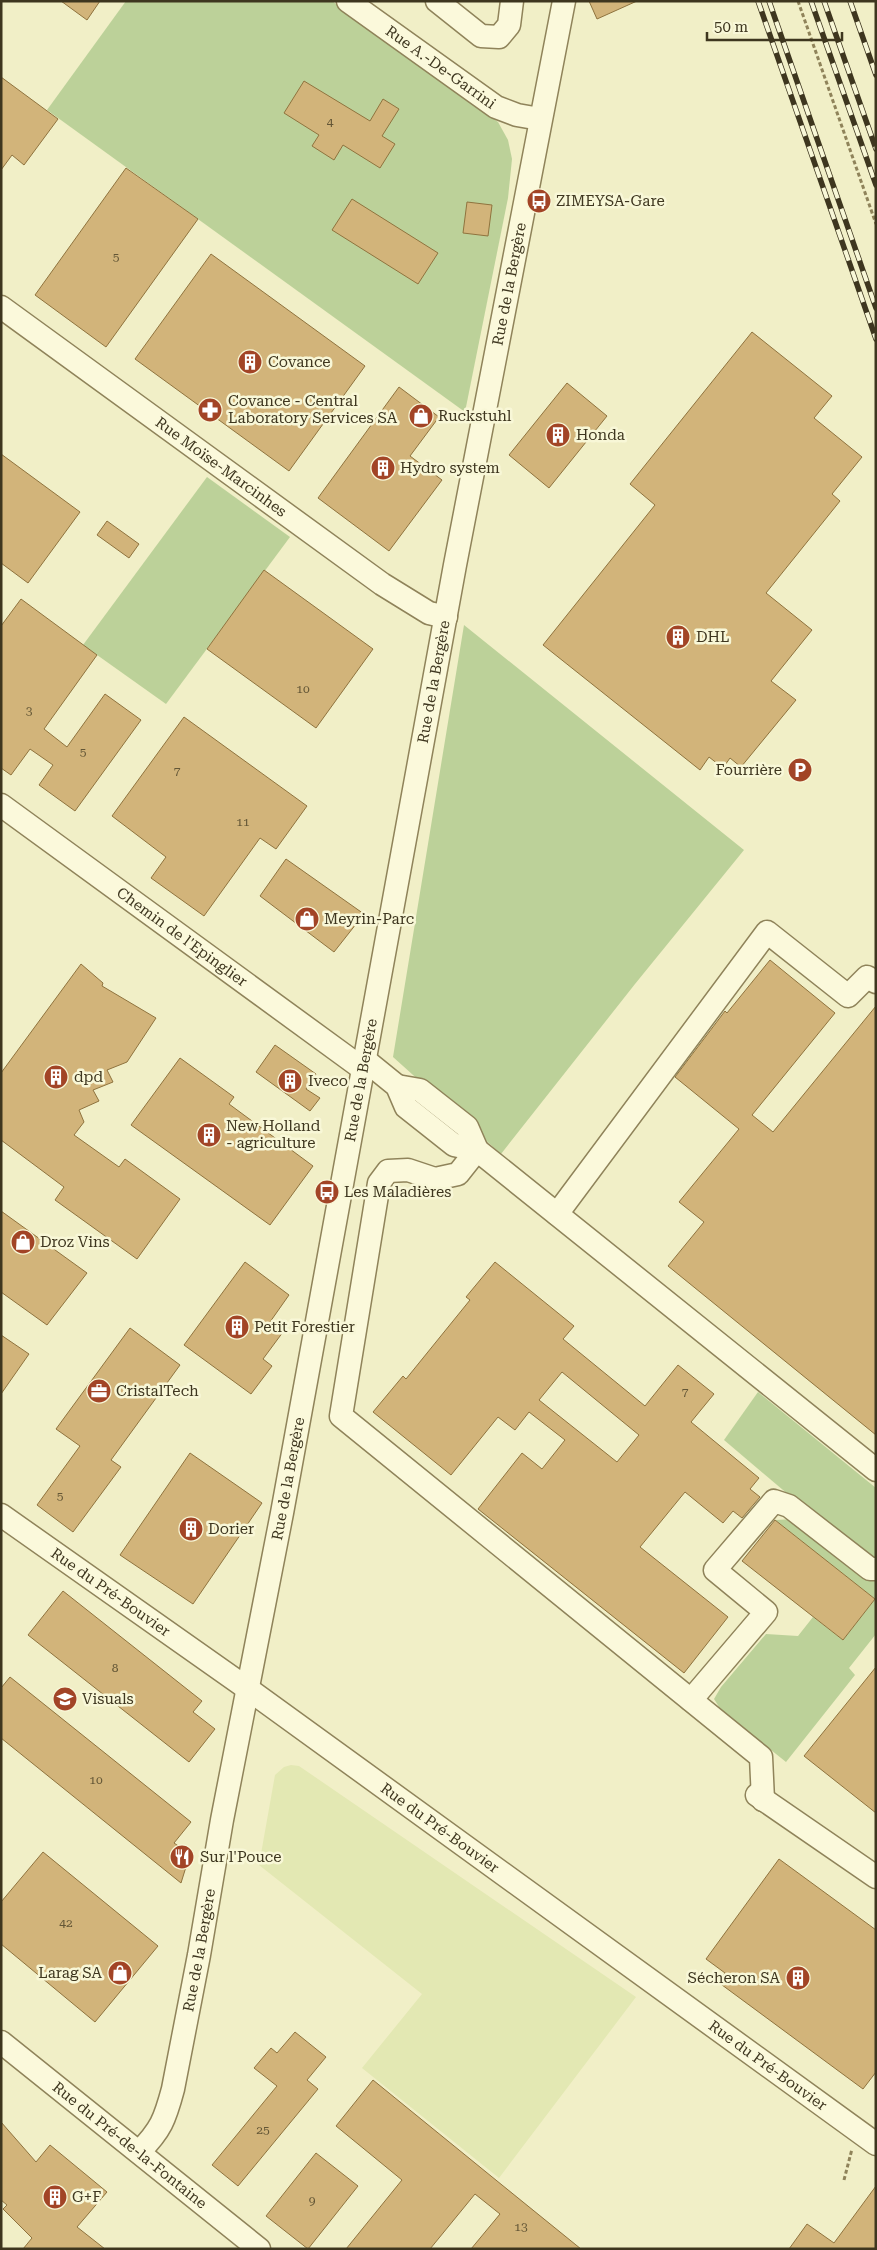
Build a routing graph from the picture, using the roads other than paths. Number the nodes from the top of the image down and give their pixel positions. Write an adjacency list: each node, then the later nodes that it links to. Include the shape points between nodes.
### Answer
1 (348, 1): 5 (street, Rue A.-De-Garrini, via 496,107)
2 (437, 1): 3 (street, via 481,36 498,37 509,25)
3 (512, 1)
4 (564, 1): 5 (street, Rue de la Bergère)
5 (540, 119): 7 (street, Rue de la Bergère)
6 (1, 307): 7 (street, Rue Moïse-Marcinhes, via 382,584 422,610)
7 (446, 617): 10 (street, Rue de la Bergère)
8 (1, 805): 10 (street, Chemin de l'Epinglier)
9 (876, 982): 12 (street, via 867,977 848,996 767,932)
10 (364, 1065): 11 (street, Chemin de l'Epinglier, via 397,1086 406,1107 454,1145); 16 (street, Rue de la Bergère)
11 (477, 1150): 12 (street); 17 (street, via 458,1174 435,1179 408,1170 388,1171 379,1182 341,1416)
12 (557, 1214): 13 (street)
13 (876, 1470)
14 (1, 1515): 16 (street, Rue du Pré-Bouvier)
15 (876, 1569): 17 (street, via 870,1569 789,1506 774,1501 715,1570 766,1612)
16 (248, 1689): 20 (street, Rue du Pré-Bouvier); 21 (street, Rue de la Bergère, via 173,2089 160,2128)
17 (691, 1700): 18 (street, via 761,1757 760,1798)
18 (876, 1877)
19 (1, 2042): 21 (street, Rue du Pré-de-la-Fontaine)
20 (876, 2144)
21 (139, 2152): 22 (street, Rue du Pré-de-la-Fontaine)
22 (259, 2249)

